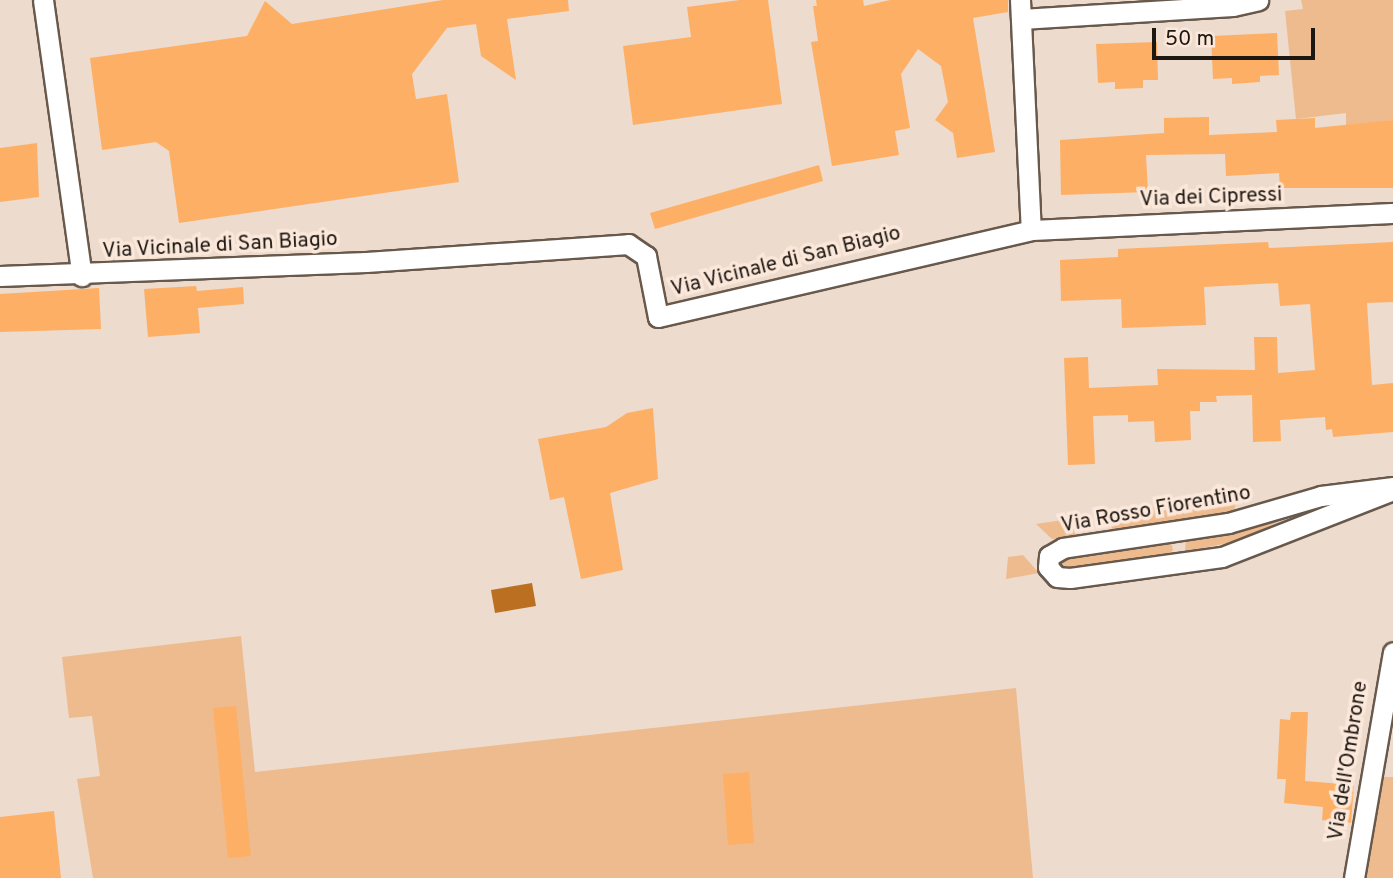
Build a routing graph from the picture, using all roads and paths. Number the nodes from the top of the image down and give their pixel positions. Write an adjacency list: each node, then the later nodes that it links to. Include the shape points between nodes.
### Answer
1 (43, 0): 7 (street, Via Vicinale di San Biagio)
2 (1258, 0): 3 (street, via 1233,6)
3 (1020, 10): 5 (street)
4 (1393, 213): 5 (street, Via dei Cipressi)
5 (1031, 230): 7 (street, Via Vicinale di San Biagio, via 658,317 646,256 628,244)
6 (0, 276): 7 (street, Via Vicinale di San Biagio)
7 (82, 276)
8 (1393, 489): 9 (street, Via Rosso Fiorentino, via 1321,496 1238,521); 10 (street, Via Rosso Fiorentino, via 1242,551)
9 (1179, 530): 10 (street); 10 (street, Via Rosso Fiorentino, via 1063,548 1049,556 1048,567 1065,579)
10 (1184, 563)
11 (1393, 652): 12 (street, Via dell'Ombrone)
12 (1354, 878)

